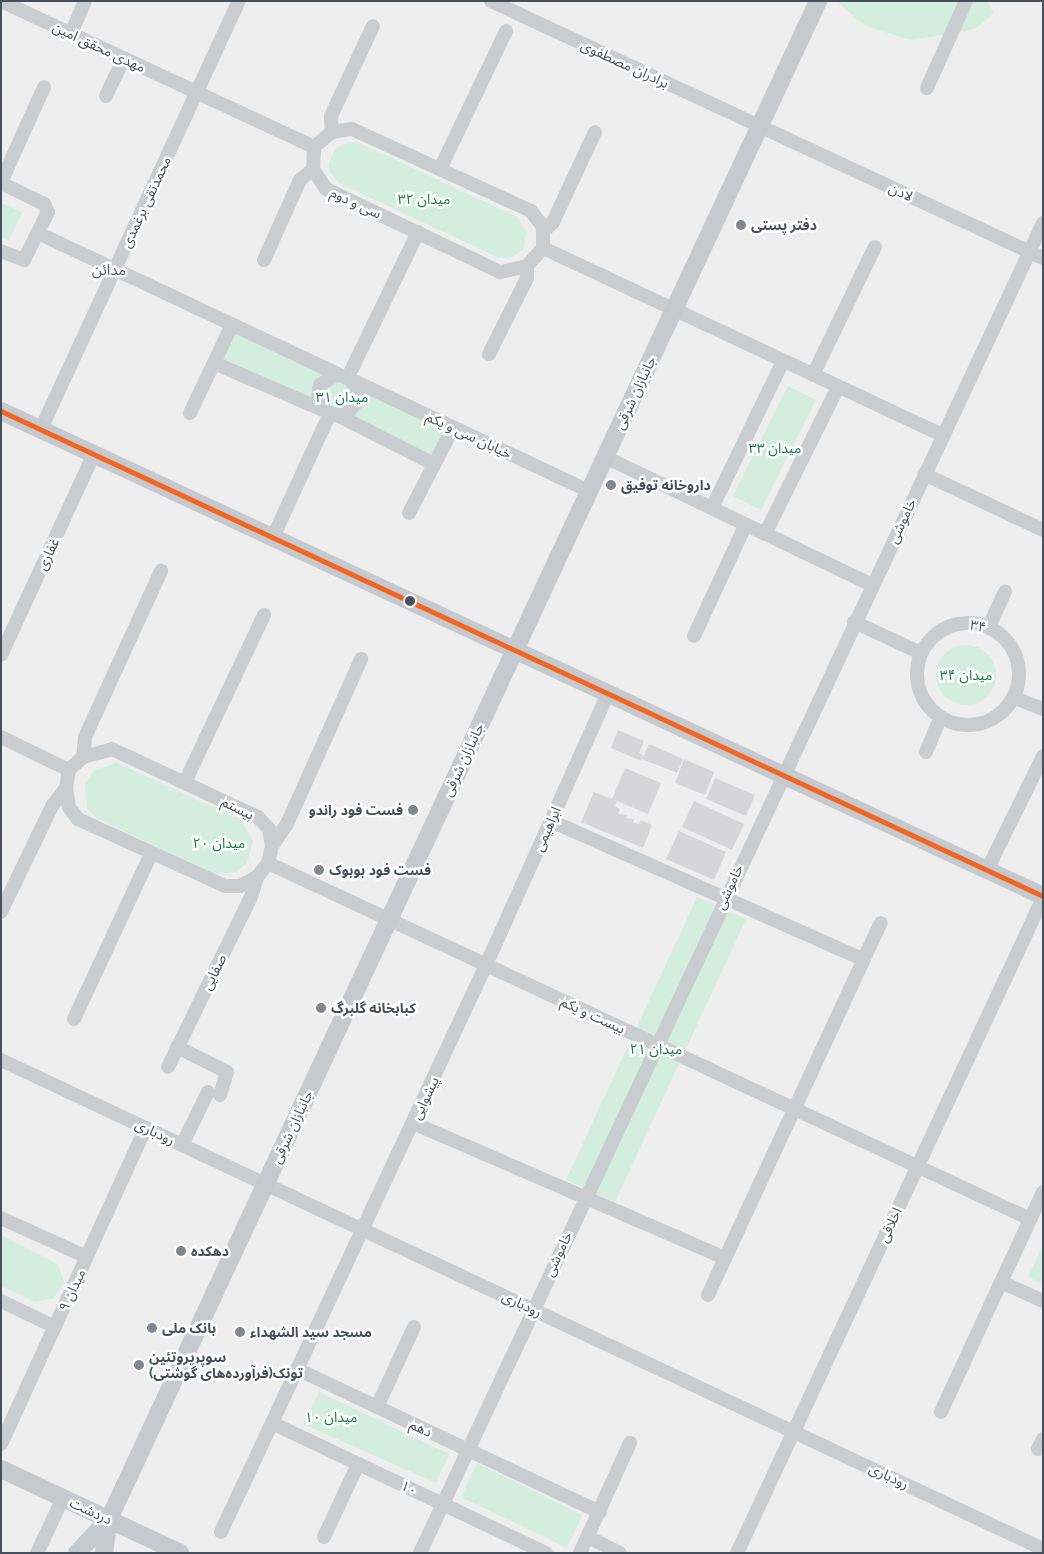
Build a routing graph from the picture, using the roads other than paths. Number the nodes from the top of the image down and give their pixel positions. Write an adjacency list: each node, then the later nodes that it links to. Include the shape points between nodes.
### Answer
1 (1, 1): 9 (street, مهدی محقق امین)
2 (85, 1): 9 (street)
3 (239, 1): 13 (street, محمدتقی برغمدی)
4 (491, 1): 15 (street, برادران مصطفوی)
5 (818, 1): 15 (main road, جانبازان شرقی)
6 (966, 1): 12 (street)
7 (374, 26): 16 (street, via 331,116)
8 (506, 31): 20 (street)
9 (71, 34): 10 (street, مهدی محقق امین)
10 (124, 58): 13 (street, مهدی محقق امین); 14 (street)
11 (44, 86): 21 (street)
12 (927, 88)
13 (196, 93): 18 (street, مهدی محقق امین); 33 (street, محمدتقی برغمدی)
14 (106, 96)
15 (760, 126): 29 (street, لادن); 34 (main road, جانبازان شرقی)
16 (332, 132): 18 (street); 20 (street, via 352,129)
17 (595, 132): 23 (street, via 553,222)
18 (314, 148): 19 (street)
19 (313, 169): 24 (street, سی و دوم, via 326,189); 31 (street, via 300,180)
20 (440, 169): 23 (street, via 531,211 540,220)
21 (1, 182): 25 (street, via 48,207)
22 (1043, 223): 29 (street, خاموشی)
23 (544, 231): 27 (street)
24 (418, 232): 32 (street, سی و دوم, via 500,272); 40 (street)
25 (40, 234): 28 (street, via 24,260); 33 (street, خیابان سی و یکم)
26 (875, 247): 39 (street)
27 (543, 248): 32 (street); 34 (street)
28 (1, 251)
29 (1029, 252): 30 (street, لادن); 47 (street, خاموشی)
30 (1043, 258)
31 (264, 260)
32 (527, 266): 36 (street, via 527,278)
33 (115, 270): 35 (street, خیابان سی و یکم); 46 (street, محمدتقی برغمدی)
34 (674, 310): 37 (street); 49 (main road, جانبازان شرقی)
35 (232, 325): 38 (street); 40 (street, خیابان سی و یکم)
36 (489, 354)
37 (783, 361): 39 (street); 53 (street)
38 (214, 362): 43 (street); 44 (street)
39 (813, 375): 41 (street)
40 (345, 377): 44 (street, via 320,385 318,398); 44 (street, via 357,389 357,402 349,412); 45 (street, خیابان سی و یکم)
41 (838, 387): 47 (street); 57 (street)
42 (1, 410): 46 (main road)
43 (190, 413)
44 (331, 413): 50 (street); 58 (street)
45 (453, 428): 50 (street); 52 (street, خیابان سی و یکم)
46 (41, 429): 48 (main road)
47 (942, 435): 51 (street, خاموشی)
48 (94, 454): 58 (main road); 68 (street, غفاری)
49 (605, 457): 52 (main road, جانبازان شرقی); 53 (street)
50 (434, 464): 54 (street)
51 (924, 474): 56 (street); 60 (street, خاموشی)
52 (589, 491): 66 (main road, جانبازان شرقی)
53 (712, 508): 55 (street)
54 (409, 513)
55 (746, 524): 57 (street); 65 (street)
56 (1043, 530)
57 (765, 534): 60 (street)
58 (274, 535): 66 (main road)
59 (161, 571): 77 (street, via 85,737)
60 (872, 584): 63 (street, خاموشی)
61 (1005, 591): 64 (street)
62 (264, 615): 80 (street)
63 (854, 622): 67 (street); 79 (street, خاموشی)
64 (989, 626): 67 (street, ۳۴, via 973,622 942,629 929,640); 71 (street, ۳۴, via 1013,649 1018,681)
65 (694, 636)
66 (515, 650): 70 (main road); 91 (main road, جانبازان شرقی)
67 (921, 653): 73 (street, via 917,682 922,696)
68 (1, 655)
69 (361, 659): 83 (street, via 288,824)
70 (608, 693): 79 (main road); 82 (street, ابراهیمی)
71 (1014, 697): 72 (street); 73 (street, via 990,720 965,724)
72 (1043, 709)
73 (941, 718): 75 (street)
74 (1, 737): 78 (street)
75 (926, 752)
76 (1043, 756): 86 (street)
77 (83, 757): 78 (street, بیستم); 80 (street, بیستم, via 112,749)
78 (69, 770): 81 (street)
79 (782, 774): 86 (main road); 88 (street, خاموشی)
80 (185, 782): 83 (street, بیستم, via 258,817 269,829)
81 (66, 788): 84 (street, via 69,807 78,820); 90 (street, via 52,806)
82 (551, 821): 88 (street); 94 (street, ابراهیمی)
83 (272, 846): 85 (street)
84 (152, 854): 87 (street, via 225,886 240,886); 95 (street)
85 (268, 863): 87 (street); 91 (street, بیست و یکم)
86 (987, 870): 89 (main road)
87 (257, 877): 97 (street, صفایی, via 251,897)
88 (725, 896): 93 (street); 96 (street, خاموشی)
89 (1043, 897): 104 (street, اخلاقی)
90 (1, 912)
91 (389, 919): 94 (street, بیست و یکم); 105 (main road, جانبازان شرقی)
92 (881, 923): 93 (street)
93 (864, 960): 100 (street)
94 (486, 965): 96 (street, بیست و یکم); 101 (street, پیشوایی)
95 (74, 1019)
96 (656, 1044): 100 (street, بیست و یکم); 107 (street, خاموشی)
97 (177, 1047): 99 (street, صفایی); 103 (street, via 227,1072)
98 (1, 1060): 102 (street, رودباری)
99 (168, 1067)
100 (794, 1109): 104 (street, بیست و یکم); 112 (street)
101 (414, 1123): 107 (street); 110 (street, پیشوایی)
102 (146, 1128): 103 (street, رودباری); 111 (street)
103 (182, 1145): 105 (street, رودباری)
104 (918, 1166): 109 (street, بیست و یکم); 124 (street, اخلاقی)
105 (265, 1184): 110 (street, رودباری); 133 (main road, جانبازان شرقی)
106 (1043, 1192): 109 (street)
107 (584, 1198): 112 (street); 117 (street, خاموشی)
108 (1, 1218): 111 (street, میدان ۹)
109 (1030, 1219): 113 (street)
110 (363, 1230): 117 (street, رودباری); 120 (street, پیشوایی)
111 (87, 1257): 118 (street, میدان ۹)
112 (725, 1258): 114 (street)
113 (1001, 1282): 115 (street); 122 (street)
114 (708, 1295)
115 (1043, 1301)
116 (1, 1302): 118 (street, میدان ۹)
117 (533, 1309): 124 (street, رودباری); 127 (street, خاموشی)
118 (55, 1327): 126 (street)
119 (414, 1327): 121 (street)
120 (297, 1369): 121 (street, دهم); 123 (street)
121 (377, 1407): 127 (street, دهم)
122 (941, 1412)
123 (272, 1423): 128 (street, ۱۰); 134 (street)
124 (794, 1432): 138 (street, رودباری); 147 (street, اخلاقی)
125 (630, 1443): 132 (street)
126 (1, 1444)
127 (468, 1450): 131 (street, خاموشی); 132 (street, دهم)
128 (358, 1464): 131 (street, ۱۰); 135 (street)
129 (1, 1469): 130 (main road, دردشت)
130 (63, 1498): 133 (main road, دردشت); 139 (street)
131 (442, 1504): 143 (street, خاموشی); 144 (street, ۱۰)
132 (600, 1512): 136 (street)
133 (109, 1519): 137 (main road, دردشت); 140 (main road); 141 (main road)
134 (221, 1532)
135 (324, 1537)
136 (588, 1537): 145 (street); 146 (street)
137 (156, 1548): 142 (main road, دردشت)
138 (1043, 1548)
139 (37, 1553)
140 (77, 1553)
141 (104, 1553)
142 (180, 1553)
143 (420, 1553)
144 (546, 1553)
145 (580, 1553)
146 (620, 1553)
147 (738, 1553)

